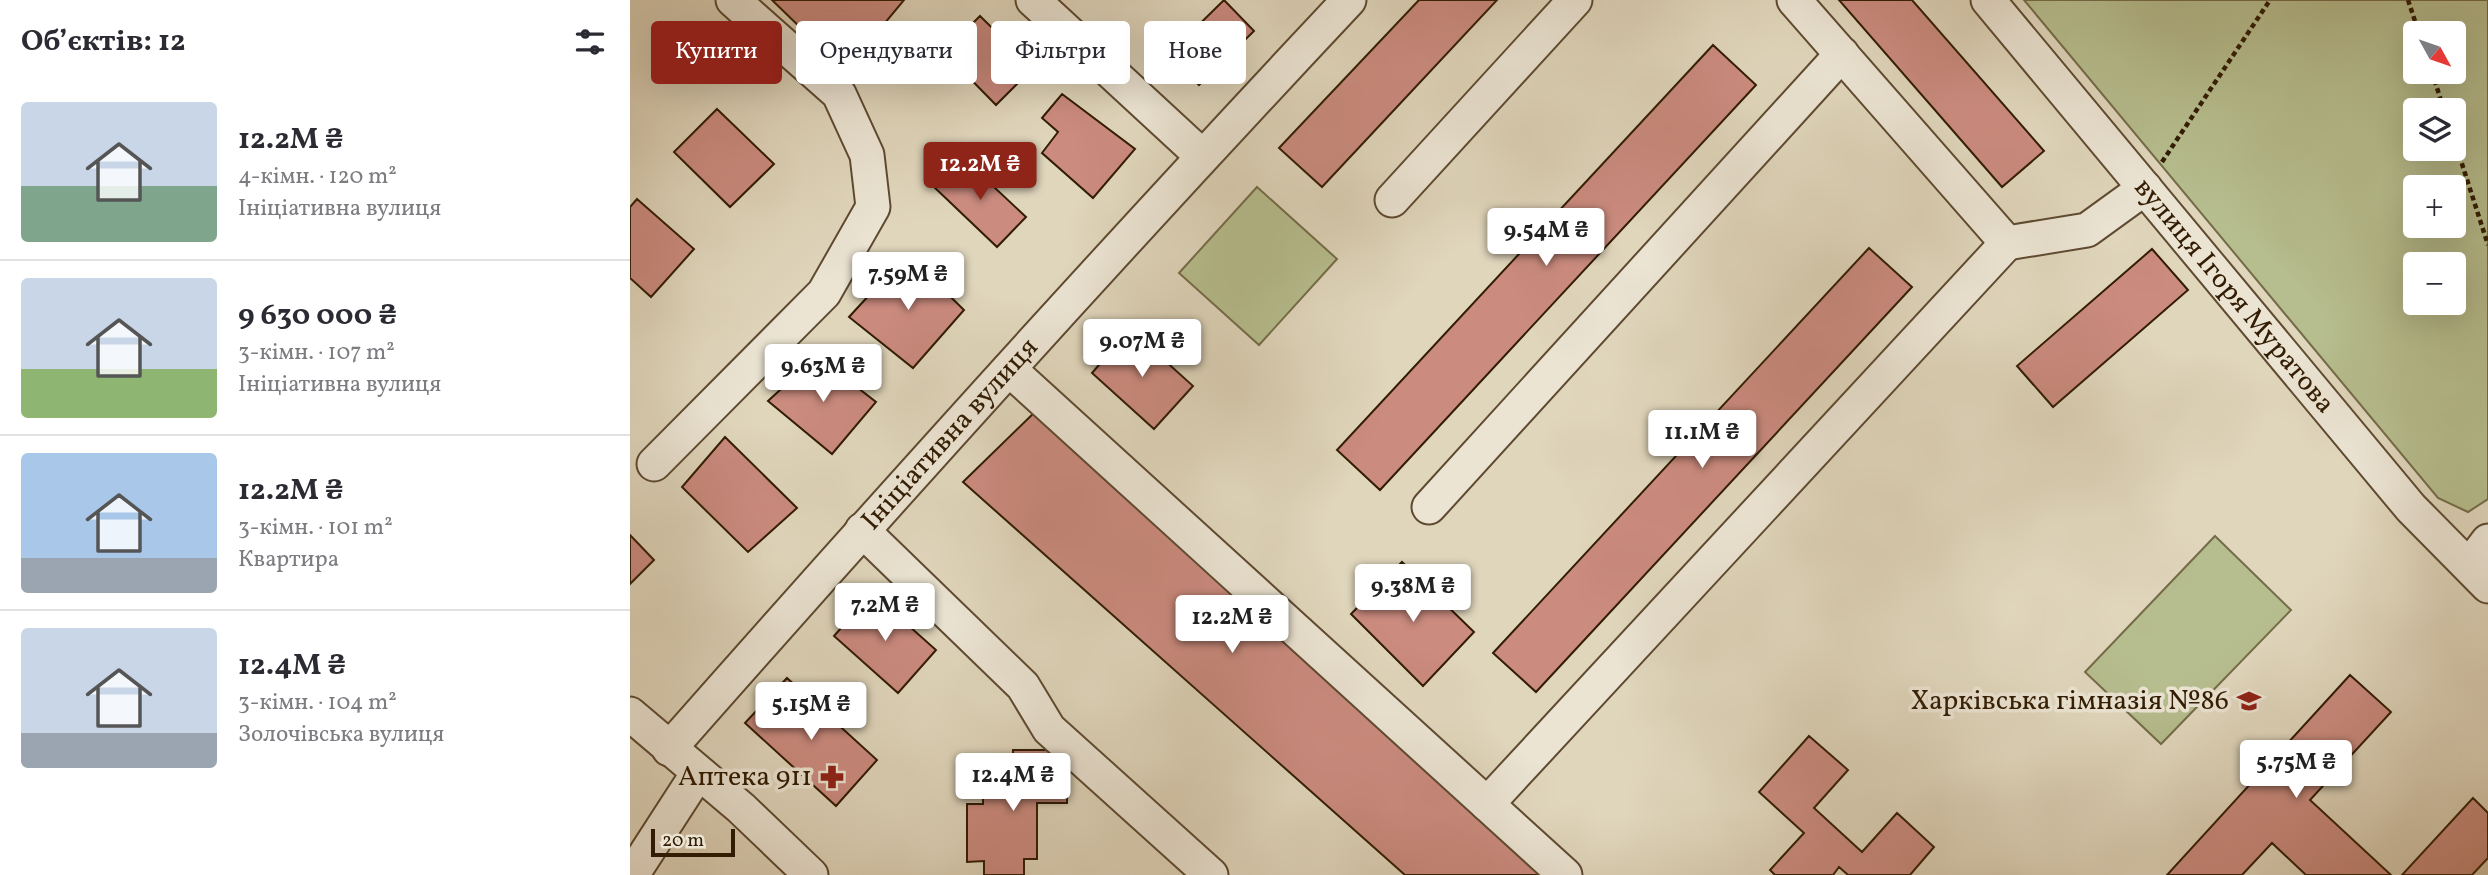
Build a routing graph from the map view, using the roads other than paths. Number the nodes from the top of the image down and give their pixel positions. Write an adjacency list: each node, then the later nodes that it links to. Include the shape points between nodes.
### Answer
1 (733, 0): 13 (street, via 839,94 867,155 873,207 824,293)
2 (1034, 0): 8 (street)
3 (1349, 0): 8 (street, Ініціативна вулиця)
4 (1575, 0): 10 (street)
5 (1794, 0): 7 (street)
6 (1989, 0): 9 (street, вулиця Ігоря Муратова)
7 (1842, 54): 11 (street); 14 (street)
8 (1202, 156): 12 (street, Ініціативна вулиця)
9 (2145, 188): 11 (street, via 2087,230); 16 (street, вулиця Ігоря Муратова, via 2411,508)
10 (1392, 200)
11 (2007, 243): 20 (street)
12 (1009, 369): 15 (street, Ініціативна вулиця); 20 (street)
13 (654, 464)
14 (1429, 507)
15 (862, 530): 18 (street, Ініціативна вулиця); 23 (street, via 1023,686 1049,729)
16 (2482, 564)
17 (630, 714): 18 (street)
18 (669, 749): 19 (street)
19 (698, 773): 21 (street); 22 (street)
20 (1487, 804): 24 (street)
21 (632, 875)
22 (811, 875)
23 (1210, 875)
24 (1564, 875)

